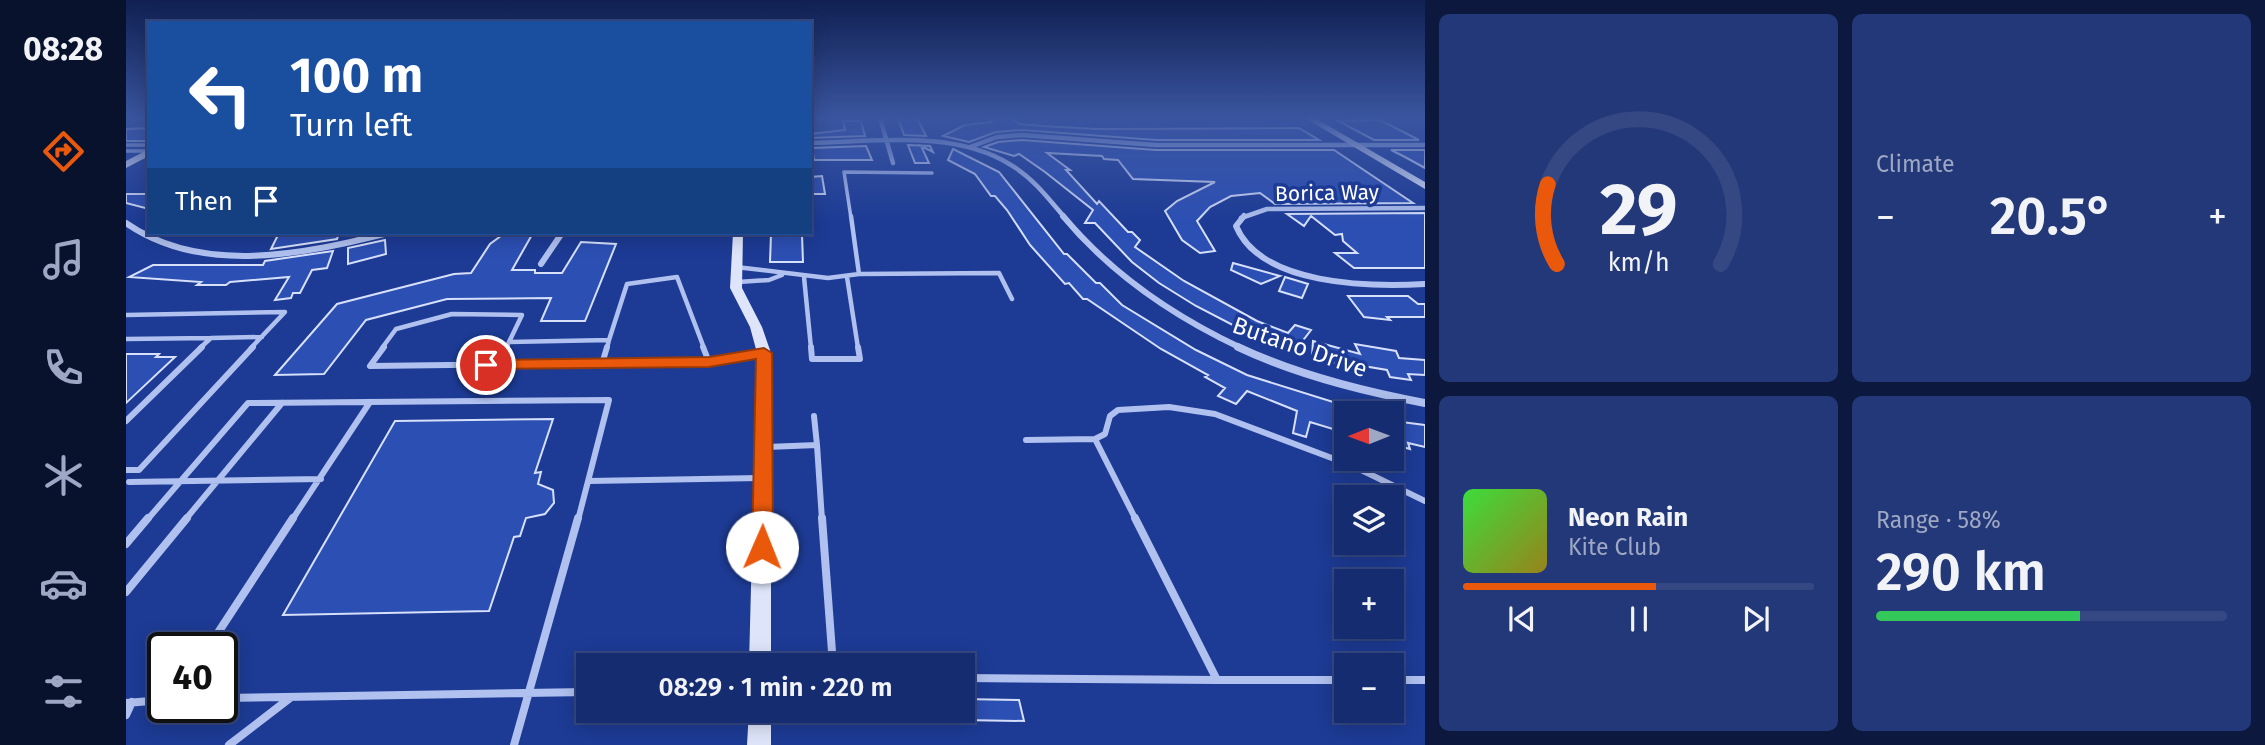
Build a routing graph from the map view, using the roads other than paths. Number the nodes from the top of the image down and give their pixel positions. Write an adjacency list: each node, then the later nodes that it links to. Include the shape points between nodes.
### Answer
1 (147, 153): 6 (street)
2 (890, 153): 5 (street)
3 (983, 153): 34 (street, Butano Drive, via 1018,168 1094,252 1141,292 1214,337 1323,378)
4 (1368, 153): 8 (street)
5 (893, 163)
6 (126, 165)
7 (932, 173): 16 (lane, via 844,172)
8 (1425, 186)
9 (1425, 208): 20 (street, Borica Way, via 1268,209 1248,213 1236,226 1251,248 1296,271 1357,285)
10 (126, 223): 11 (street, via 168,246 218,254 300,250)
11 (378, 235)
12 (561, 235): 14 (street)
13 (738, 235): 15 (street)
14 (541, 264)
15 (735, 274): 17 (lane, via 769,279); 17 (lane, via 769,270); 28 (street, via 740,299)
16 (859, 274): 19 (lane); 21 (lane, via 999,274)
17 (782, 275): 18 (lane)
18 (804, 277): 19 (lane); 19 (lane, via 813,359 859,359)
19 (847, 277)
20 (1425, 284)
21 (1012, 299)
22 (126, 315): 23 (lane, via 285,313)
23 (262, 337): 24 (lane); 41 (lane, via 139,470)
24 (211, 338): 25 (lane); 36 (lane)
25 (126, 340)
26 (609, 340): 27 (lane); 29 (lane, via 627,284 677,277); 30 (lane)
27 (509, 342): 31 (lane); 31 (lane, via 522,315 452,314 396,329 370,366)
28 (764, 353): 29 (lane); 40 (street)
29 (709, 362): 30 (lane)
30 (602, 364): 31 (lane)
31 (499, 365)
32 (370, 402): 33 (lane); 43 (lane); 44 (lane, via 609,400)
33 (282, 403): 46 (lane, via 248,403); 47 (lane)
34 (1425, 403)
35 (814, 416): 39 (lane)
36 (126, 421)
37 (1095, 439): 38 (lane); 48 (lane, via 1105,434 1110,416 1118,410 1169,407 1215,414 1353,466); 55 (lane)
38 (1026, 440)
39 (817, 445): 40 (lane); 53 (lane)
40 (764, 447): 42 (street)
41 (126, 470)
42 (764, 478): 44 (lane); 52 (street)
43 (321, 479): 47 (lane); 51 (lane)
44 (589, 481): 60 (lane)
45 (129, 482): 46 (lane)
46 (180, 482): 47 (lane); 49 (lane)
47 (217, 482): 50 (lane)
48 (1425, 500)
49 (126, 544)
50 (126, 592)
51 (219, 632)
52 (760, 653)
53 (832, 653)
54 (975, 678): 55 (lane)
55 (1217, 680): 56 (lane)
56 (1334, 680)
57 (1404, 680): 58 (lane)
58 (1425, 680)
59 (576, 692): 60 (lane)
60 (528, 694): 61 (lane); 68 (lane)
61 (292, 697): 62 (lane); 67 (lane)
62 (238, 698)
63 (147, 700): 64 (lane)
64 (129, 702): 65 (lane)
65 (126, 715)
66 (760, 723): 69 (street)
67 (229, 745)
68 (514, 745)
69 (759, 745)

